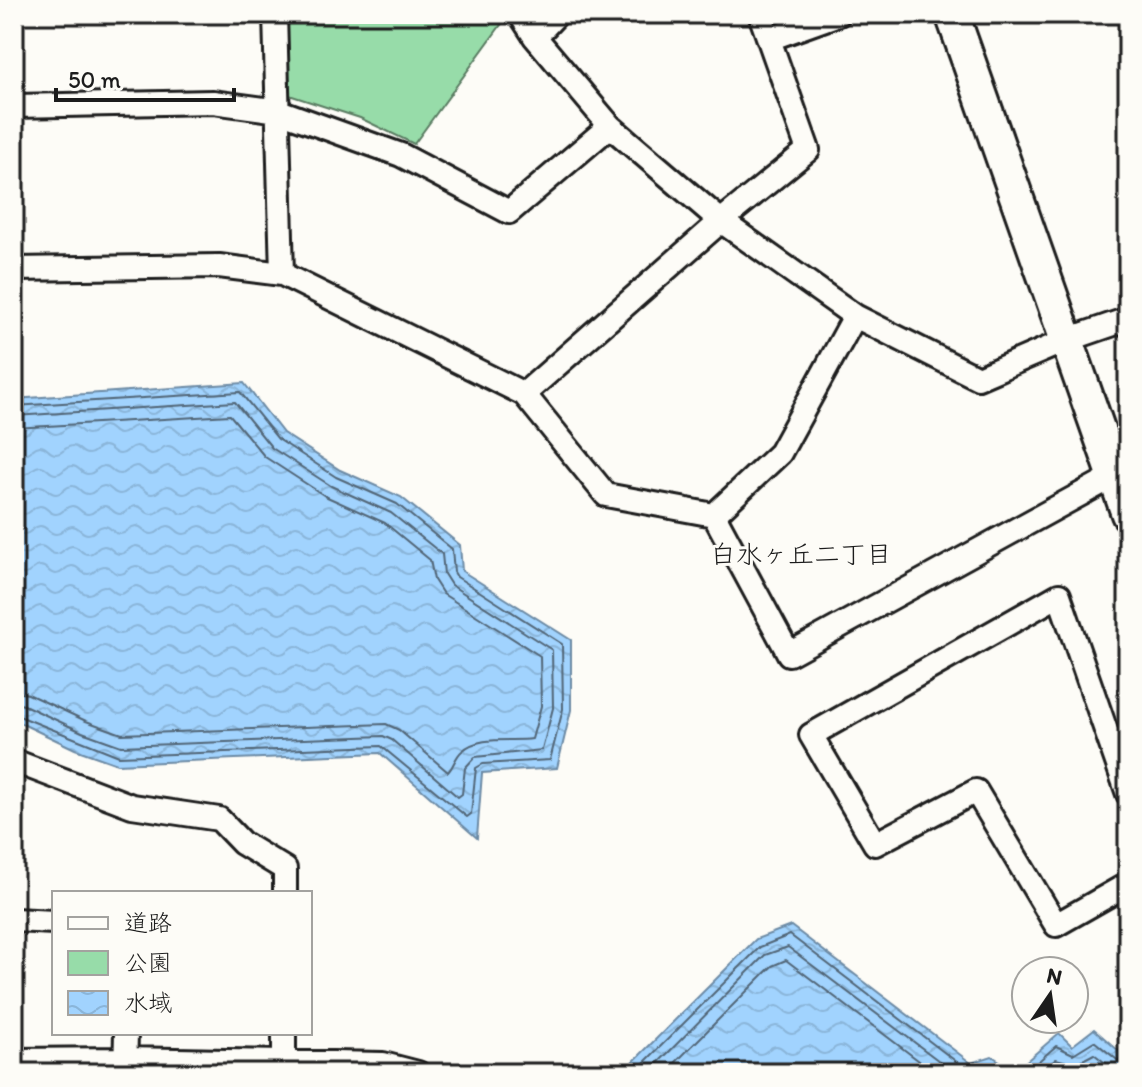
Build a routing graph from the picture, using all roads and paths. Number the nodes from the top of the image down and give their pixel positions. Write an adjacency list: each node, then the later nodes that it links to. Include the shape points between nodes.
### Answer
1 (275, 14): 10 (street)
2 (520, 14): 7 (street)
3 (557, 14): 7 (street)
4 (760, 14): 8 (street)
5 (839, 14): 8 (street)
6 (952, 14): 17 (street)
7 (535, 37): 11 (street)
8 (769, 39): 12 (street, via 808,150)
9 (14, 106): 10 (street, via 213,102)
10 (279, 111): 11 (street, via 401,155 509,212); 14 (street)
11 (610, 126): 12 (street)
12 (721, 221): 15 (street); 18 (street)
13 (14, 269): 14 (street, via 219,266)
14 (282, 274): 18 (street)
15 (855, 316): 17 (street, via 978,378); 21 (street, via 780,453)
16 (1128, 319): 17 (street)
17 (1067, 340): 19 (street)
18 (524, 394): 21 (street, via 606,495)
19 (1114, 476): 20 (street); 21 (street, via 789,654)
20 (1128, 514)
21 (714, 515)
22 (14, 761): 25 (street, via 132,806 219,819 242,843 285,869)
23 (1128, 794): 24 (street, via 1059,595 811,735 875,844 976,791 1056,925)
24 (1128, 884)
25 (285, 891)
26 (14, 920): 27 (street)
27 (52, 922)
28 (126, 1035): 32 (street)
29 (284, 1035): 31 (street)
30 (14, 1060): 32 (street)
31 (284, 1063): 32 (street); 33 (street, via 383,1064)
32 (125, 1066)
33 (418, 1073)

